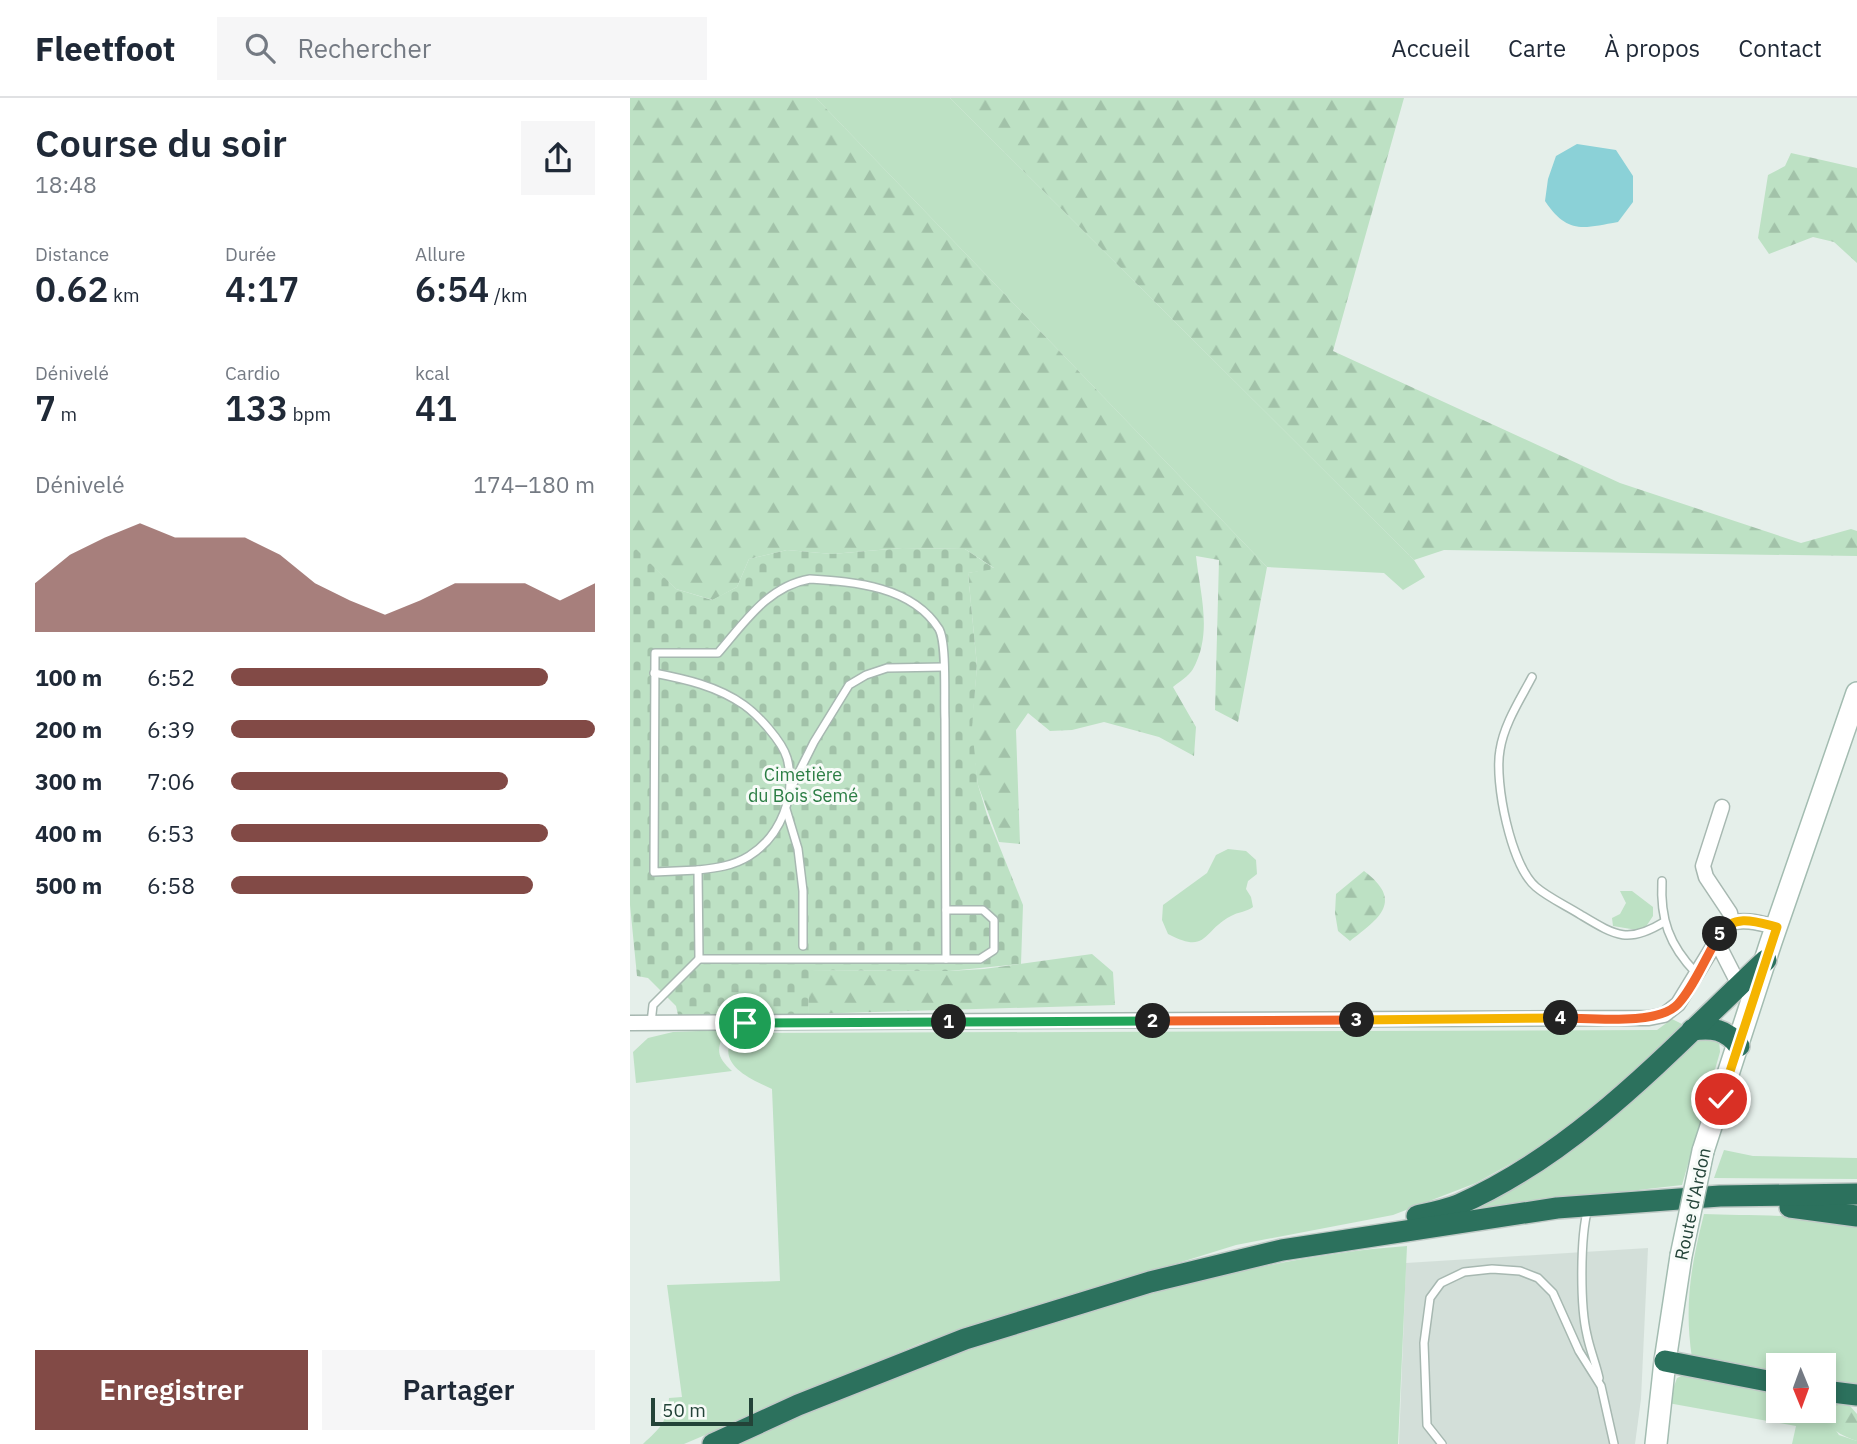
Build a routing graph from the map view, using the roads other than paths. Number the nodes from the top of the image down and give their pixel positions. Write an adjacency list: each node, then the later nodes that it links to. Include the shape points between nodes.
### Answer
1 (944, 667): 2 (lane, via 940,631 901,595 810,579 779,589 718,653 655,653); 5 (lane, via 887,668 849,685); 10 (lane)
2 (654, 673): 5 (lane, via 698,681 743,704 765,724 786,757); 8 (lane, via 654,872)
3 (1532, 677): 11 (lane, via 1507,724 1499,752 1509,835 1522,870 1535,887 1625,937 1646,933)
4 (1857, 693): 13 (main road, Route d'Ardon)
5 (790, 790): 7 (lane)
6 (1722, 807): 12 (street, via 1703,866)
7 (786, 809): 8 (lane, via 768,839 749,856 724,867); 15 (lane, via 798,849)
8 (698, 870): 16 (lane)
9 (1662, 881): 11 (lane)
10 (946, 910): 17 (lane); 17 (lane, via 983,910 994,920 994,950 980,959)
11 (1664, 922): 19 (lane)
12 (1732, 922): 13 (street); 14 (street)
13 (1777, 927): 18 (main road, Route d'Ardon)
14 (1716, 940): 19 (street); 20 (street)
15 (803, 946)
16 (699, 959): 17 (lane); 22 (lane, via 653,1005)
17 (946, 959)
18 (1766, 960): 20 (highway); 24 (main road, Route d'Ardon)
19 (1697, 973): 22 (street, via 1678,1004 1664,1015 1649,1018)
20 (1739, 985): 23 (highway)
21 (630, 1023): 22 (street)
22 (650, 1023)
23 (1692, 1030): 24 (highway, via 1710,1028 1730,1035); 29 (highway, via 1596,1118 1548,1156 1509,1179 1456,1206)
24 (1739, 1046): 30 (main road, Route d'Ardon, bridge, via 1703,1151)
25 (1857, 1194): 26 (highway, via 1720,1196)
26 (1557, 1208): 27 (highway); 29 (highway)
27 (1588, 1208): 28 (highway, via 1796,1207); 32 (lane, via 1583,1225 1586,1333)
28 (1857, 1216)
29 (1282, 1250): 35 (highway, via 1150,1282 965,1339)
30 (1665, 1361): 31 (highway); 38 (main road, Route d'Ardon)
31 (1766, 1381)
32 (1601, 1386): 36 (lane, via 1553,1293 1538,1278 1520,1271 1464,1272 1441,1283 1430,1298 1424,1343 1427,1425); 37 (lane)
33 (1836, 1392): 34 (highway)
34 (1857, 1395)
35 (713, 1444)
36 (1442, 1444)
37 (1614, 1444)
38 (1656, 1444)

